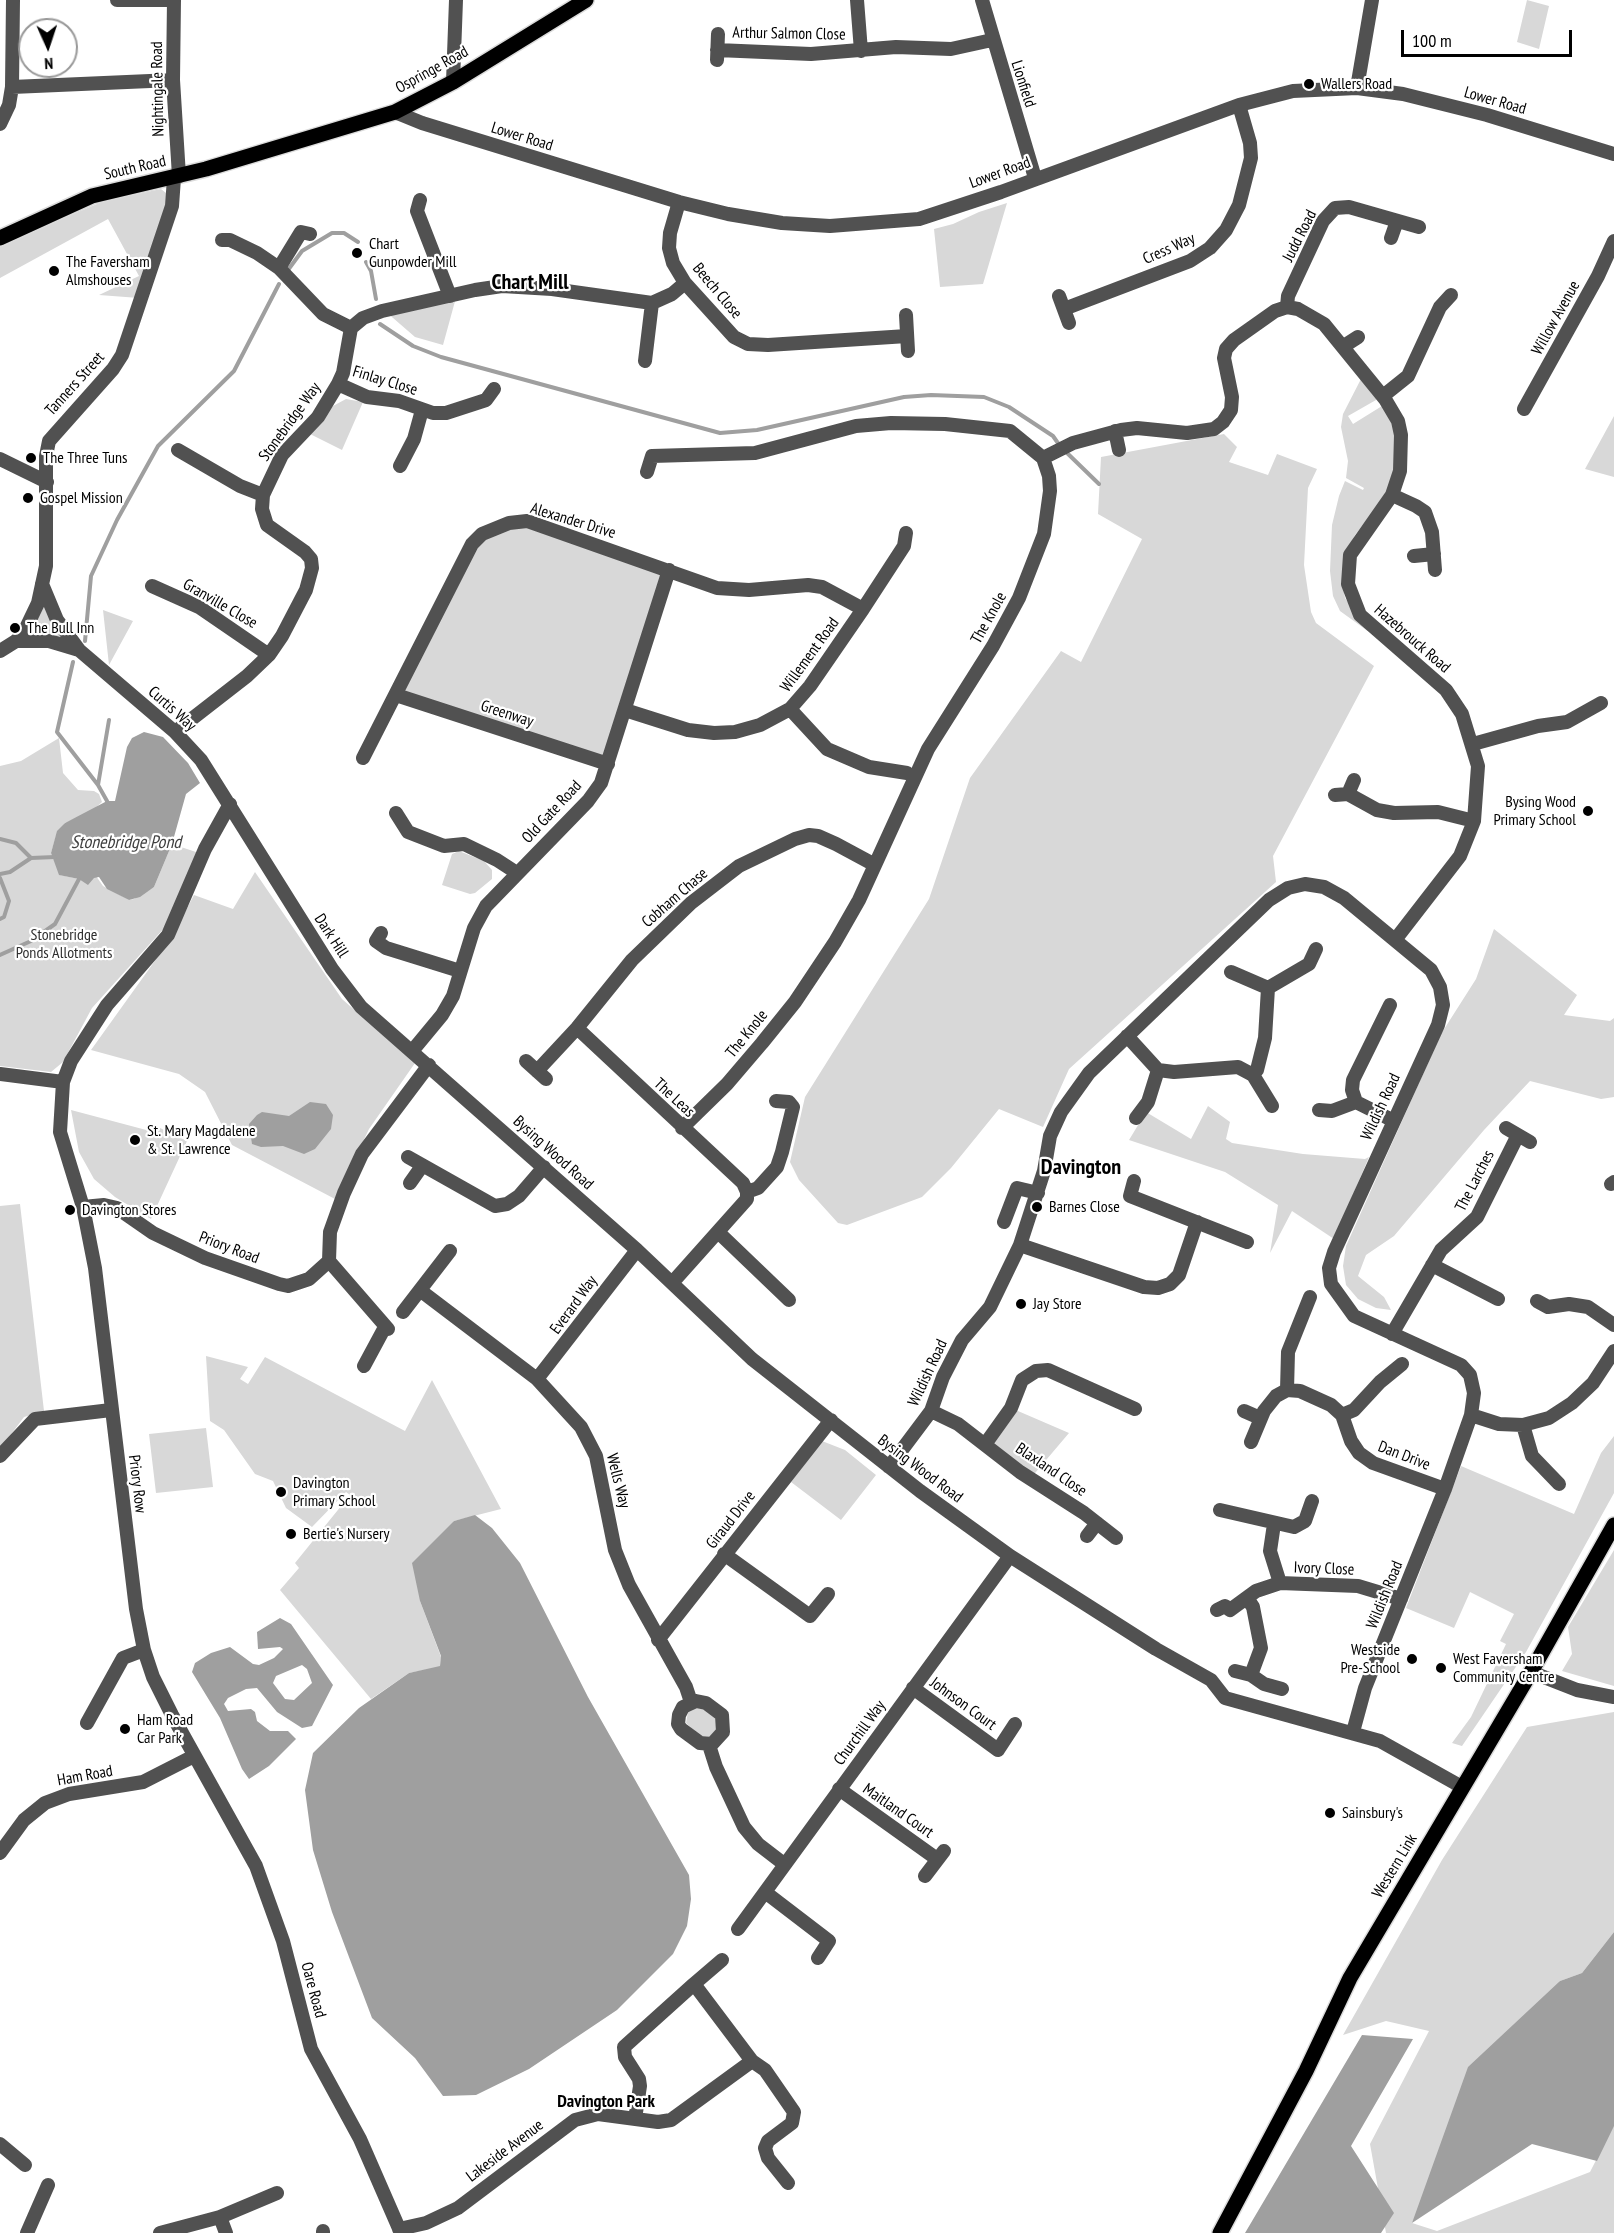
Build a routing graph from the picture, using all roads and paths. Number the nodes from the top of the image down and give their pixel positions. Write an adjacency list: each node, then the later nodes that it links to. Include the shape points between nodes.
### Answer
1 (13, 0): 14 (street)
2 (117, 0): 3 (street)
3 (174, 0): 12 (street, Nightingale Road)
4 (456, 0): 13 (street)
5 (586, 0): 13 (main road, Ospringe Road)
6 (857, 0): 11 (street, Arthur Salmon Close)
7 (982, 0): 10 (street, Lionfield)
8 (1372, 0): 15 (street)
9 (718, 34): 11 (street, Arthur Salmon Close, via 717,55)
10 (992, 39): 11 (street, Arthur Salmon Close, via 951,50 920,46); 22 (street, Lionfield)
11 (861, 51)
12 (173, 80): 14 (street); 21 (street, Nightingale Road)
13 (453, 82): 17 (main road, Ospringe Road)
14 (12, 87): 18 (street)
15 (1357, 88): 16 (street, Lower Road, via 1293,91); 20 (street, Lower Road, via 1403,94 1476,112)
16 (1239, 105): 22 (street, Lower Road); 39 (street, Cress Way, via 1251,158 1239,205 1226,230 1210,248 1190,261 1061,302)
17 (395, 112): 19 (main road, Ospringe Road); 24 (street, Lower Road)
18 (0, 124)
19 (284, 146): 21 (main road, South Road)
20 (1614, 154)
21 (177, 177): 28 (main road, South Road, via 92,196); 58 (street, Tanners Street, via 172,206 127,343 113,369 49,441)
22 (1035, 178): 24 (street, Lower Road, via 919,219 880,223 782,223)
23 (420, 200): 35 (street, via 417,211)
24 (679, 202): 33 (street, Beech Close, via 669,248)
25 (1397, 221): 26 (street, Judd Road); 29 (street); 37 (street, Judd Road, via 1349,207 1335,208 1323,221 1288,296)
26 (1419, 227)
27 (310, 234): 32 (street, via 301,232)
28 (0, 238)
29 (1391, 238)
30 (222, 240): 32 (street, via 230,240)
31 (1614, 241): 49 (street, Willow Avenue)
32 (279, 268): 40 (street, via 323,314)
33 (685, 283): 36 (street); 41 (street, Beech Close, via 734,337 748,344)
34 (1451, 295): 48 (street, via 1436,303 1408,376)
35 (450, 296): 36 (street, via 502,286); 40 (street, via 382,311)
36 (652, 303): 45 (street)
37 (1287, 307): 43 (street, Hazebrouck Road, via 1324,324); 51 (street, via 1275,311 1226,349 1224,358 1232,397 1230,410 1214,429 1187,433 1137,428)
38 (906, 315): 41 (street)
39 (1069, 323)
40 (351, 328): 46 (street, Stonebridge Way)
41 (907, 336): 44 (street)
42 (1358, 337): 43 (street)
43 (1344, 346): 48 (street, Hazebrouck Road)
44 (908, 351)
45 (645, 361)
46 (338, 384): 50 (street, Finlay Close); 59 (street, Stonebridge Way, via 318,417 282,455)
47 (494, 389): 50 (street, Finlay Close, via 486,400 463,409 446,413)
48 (1383, 396): 60 (street, Hazebrouck Road, via 1398,421 1401,435 1400,471)
49 (1524, 409)
50 (422, 410): 56 (street, Finlay Close, via 414,439)
51 (1115, 431): 53 (street); 54 (street, via 1067,445)
52 (178, 450): 59 (street)
53 (1119, 450)
54 (1044, 458): 57 (street, via 1010,431 891,423 856,426 755,453 652,456); 86 (street, The Knole, via 1050,491 1044,534 1019,598 928,749)
55 (0, 459): 58 (street)
56 (400, 466)
57 (647, 472)
58 (47, 482): 66 (street, Tanners Street, via 46,566)
59 (263, 495): 72 (street, via 267,525 305,552 312,568 300,602)
60 (1392, 495): 62 (street, via 1425,512); 78 (street, Hazebrouck Road, via 1350,555 1348,584 1353,601 1360,615 1380,636 1446,690 1462,714)
61 (906, 533): 68 (street, Willement Road, via 904,546)
62 (1434, 554): 63 (street); 65 (street)
63 (1414, 556)
64 (669, 570): 68 (street, Alexander Drive, via 717,588 822,586); 73 (street, Alexander Drive, via 527,521 493,529 472,544); 76 (street, Old Gate Road)
65 (1434, 570)
66 (42, 584): 69 (street, Tanners Street, via 33,617); 70 (street, via 57,620)
67 (152, 586): 72 (street, Granville Close, via 199,607)
68 (863, 609): 75 (street, Willement Road)
69 (16, 641): 70 (street, via 49,641); 71 (street)
70 (79, 650): 77 (street, Curtis Way)
71 (0, 651)
72 (268, 655): 77 (street)
73 (396, 695): 79 (street, Alexander Drive); 80 (street, Greenway)
74 (1601, 703): 78 (street, via 1567,722)
75 (790, 709): 76 (street, Willement Road, via 760,725 714,733 688,730); 81 (street, via 827,749 869,767)
76 (624, 710): 80 (street, Old Gate Road)
77 (175, 732): 83 (street, Curtis Way, via 201,760)
78 (1473, 744): 85 (street, Hazebrouck Road, via 1478,766)
79 (363, 758)
80 (608, 764): 87 (street, Old Gate Road, via 588,801)
81 (907, 773)
82 (1354, 780): 85 (street, via 1342,795 1377,810 1438,812)
83 (230, 804): 97 (street, Dark Hill, via 346,989 361,1007); 103 (street, via 168,935 107,1005 71,1061)
84 (396, 813): 87 (street, via 408,832 444,846 464,844)
85 (1474, 821): 89 (street, Hazebrouck Road, via 1460,856)
86 (875, 865): 95 (street, Cobham Chase, via 809,835 739,866 691,903 632,960); 110 (street, The Knole, via 835,942 795,1002 727,1084)
87 (517, 873): 92 (street, Old Gate Road, via 480,916)
88 (381, 933): 92 (street, via 376,941 386,948)
89 (1395, 940): 96 (street, Wildish Road, via 1344,898 1324,887 1305,884 1288,888 1269,900); 109 (street, Wildish Road, via 1431,970 1443,1005 1438,1025)
90 (1316, 950): 93 (street, via 1313,970)
91 (1247, 962): 93 (street, via 1237,975)
92 (460, 971): 97 (street, Old Gate Road, via 442,1015)
93 (1268, 988): 102 (street, via 1262,1058)
94 (1390, 1005): 105 (street, via 1375,1023 1353,1080)
95 (577, 1028): 98 (street, Cobham Chase, via 542,1075); 110 (street, The Leas)
96 (1127, 1036): 100 (street); 118 (street, Wildish Road, via 1089,1073 1061,1112 1050,1136)
97 (412, 1050): 99 (street, Dark Hill)
98 (526, 1060)
99 (429, 1065): 114 (street, Bysing Wood Road); 127 (street, via 362,1154 330,1232)
100 (1158, 1070): 102 (street, via 1238,1067); 108 (street, via 1153,1106)
101 (0, 1074): 103 (street)
102 (1253, 1075): 106 (street)
103 (63, 1082): 119 (street, Priory Row, via 60,1132)
104 (776, 1101): 117 (street, via 789,1102 793,1107 782,1152 771,1174 758,1188)
105 (1356, 1102): 107 (street, via 1332,1111); 109 (street)
106 (1272, 1106)
107 (1319, 1110)
108 (1136, 1118)
109 (1392, 1120): 137 (street, Wildish Road, via 1329,1268 1331,1284 1354,1316)
110 (682, 1128): 117 (street, The Leas, via 743,1183)
111 (1518, 1135): 128 (street, The Larches, via 1477,1218 1441,1250)
112 (408, 1157): 113 (street)
113 (422, 1166): 114 (street, via 495,1206 519,1196); 116 (street)
114 (544, 1167): 125 (street, Bysing Wood Road)
115 (1134, 1181): 121 (street, via 1130,1196)
116 (410, 1183)
117 (747, 1192): 122 (street, via 747,1199)
118 (1038, 1193): 120 (street, via 1017,1188); 124 (street, Wildish Road)
119 (83, 1207): 127 (street, Priory Road, via 117,1208 153,1233 205,1258 288,1286 309,1279); 144 (street, Priory Row, via 95,1268)
120 (1004, 1222)
121 (1197, 1222): 123 (street); 124 (street, via 1179,1275 1158,1288 1143,1287)
122 (718, 1232): 129 (street); 133 (street)
123 (1248, 1242)
124 (1020, 1245): 145 (street, Wildish Road, via 990,1307 962,1340)
125 (637, 1250): 129 (street, Bysing Wood Road); 140 (street, Everard Way)
126 (450, 1251): 130 (street)
127 (329, 1261): 139 (street, via 386,1328)
128 (1432, 1265): 131 (street); 137 (street, The Larches)
129 (672, 1283): 150 (street, Bysing Wood Road, via 752,1359)
130 (421, 1291): 135 (street); 140 (street, Wells Way)
131 (1492, 1292)
132 (1310, 1297): 142 (street, via 1305,1320 1288,1352)
133 (789, 1300)
134 (1544, 1309): 136 (street, via 1569,1304 1588,1307)
135 (403, 1312)
136 (1614, 1325)
137 (1392, 1334): 148 (street, Wildish Road, via 1461,1365 1470,1375 1474,1393)
138 (1614, 1351): 151 (street, via 1593,1383 1572,1403 1549,1418)
139 (364, 1366)
140 (537, 1379): 172 (street, Wells Way, via 582,1427 596,1456 615,1550)
141 (1403, 1381): 147 (street, via 1398,1368 1359,1406)
142 (1287, 1390): 147 (street, via 1314,1396); 149 (street, via 1276,1396)
143 (1135, 1409): 153 (street, via 1122,1396 1048,1370 1036,1371 1022,1380 1011,1408)
144 (111, 1410): 154 (street, via 35,1419); 173 (street, Priory Row)
145 (930, 1411): 153 (street, Blaxland Close); 155 (street, Wildish Road)
146 (1245, 1411): 149 (street)
147 (1342, 1415): 157 (street, Dan Drive, via 1359,1454 1373,1463)
148 (1471, 1415): 151 (street, via 1499,1424); 157 (street, Wildish Road)
149 (1260, 1418): 152 (street)
150 (831, 1420): 155 (street, Bysing Wood Road); 165 (street, Giraud Drive)
151 (1523, 1425): 156 (street, via 1542,1478)
152 (1251, 1442)
153 (986, 1443): 160 (street, Blaxland Close, via 1025,1476)
154 (0, 1456)
155 (889, 1467): 166 (street, Bysing Wood Road)
156 (1559, 1484)
157 (1445, 1489): 170 (street, Wildish Road)
158 (1312, 1501): 161 (street, via 1305,1521 1294,1527)
159 (1220, 1511): 161 (street)
160 (1097, 1523): 163 (street); 164 (street, Blaxland Close)
161 (1274, 1524): 167 (street, Ivory Close, via 1270,1551)
162 (1614, 1524): 175 (main road, Western Link)
163 (1088, 1536)
164 (1116, 1539)
165 (724, 1554): 168 (street, via 810,1617); 172 (street, Giraud Drive)
166 (1010, 1556): 177 (street, Churchill Way); 183 (street, Bysing Wood Road, via 1211,1680 1225,1698)
167 (1280, 1584): 169 (street, Ivory Close); 170 (street, Ivory Close, via 1358,1586)
168 (828, 1594)
169 (1247, 1598): 171 (street, Ivory Close, via 1230,1610 1225,1606); 176 (street, via 1253,1607 1262,1648)
170 (1401, 1599): 183 (street, Wildish Road, via 1365,1688)
171 (1217, 1611)
172 (658, 1640): 180 (street, Wells Way)
173 (144, 1650): 181 (street, via 123,1658); 185 (street, Priory Row, via 153,1677)
174 (1235, 1671): 176 (street)
175 (1531, 1672): 179 (street, via 1577,1690); 186 (main road, Western Link)
176 (1251, 1675): 178 (street)
177 (913, 1688): 182 (street, Johnson Court, via 998,1750); 187 (street, Churchill Way)
178 (1282, 1689)
179 (1614, 1697)
180 (691, 1702): 184 (street, via 680,1711 678,1724 687,1734); 184 (street, via 706,1703 722,1715 723,1732)
181 (87, 1723)
182 (1015, 1724)
183 (1353, 1732): 186 (street, Bysing Wood Road, via 1380,1741)
184 (709, 1745): 189 (street, via 744,1827)
185 (194, 1756): 188 (street, Ham Road, via 143,1782 69,1794 45,1803 24,1820); 204 (street, Oare Road, via 266,1888 284,1941 311,2049 355,2128)
186 (1462, 1787): 208 (main road, Western Link, via 1350,1978 1306,2071)
187 (839, 1789): 189 (street, Churchill Way); 190 (street, Maitland Court, via 940,1855)
188 (0, 1853)
189 (784, 1864): 191 (street, Churchill Way)
190 (925, 1876)
191 (765, 1892): 192 (street, Churchill Way); 193 (street, via 830,1941)
192 (738, 1929)
193 (818, 1958)
194 (722, 1960): 195 (street)
195 (694, 1984): 196 (street); 197 (street, via 624,2047 625,2057 639,2079)
196 (752, 2061): 197 (street, Lakeside Avenue, via 671,2120); 200 (street, via 765,2070 794,2112 792,2123 768,2141 765,2148)
197 (635, 2119): 204 (street, Lakeside Avenue, via 598,2114 574,2120 458,2208)
198 (0, 2144): 199 (street)
199 (25, 2165)
200 (788, 2183)
201 (48, 2185): 205 (street)
202 (277, 2193): 203 (street)
203 (220, 2217): 206 (street); 207 (street)
204 (400, 2231)
205 (27, 2233)
206 (160, 2233)
207 (226, 2233)
208 (1220, 2233)

